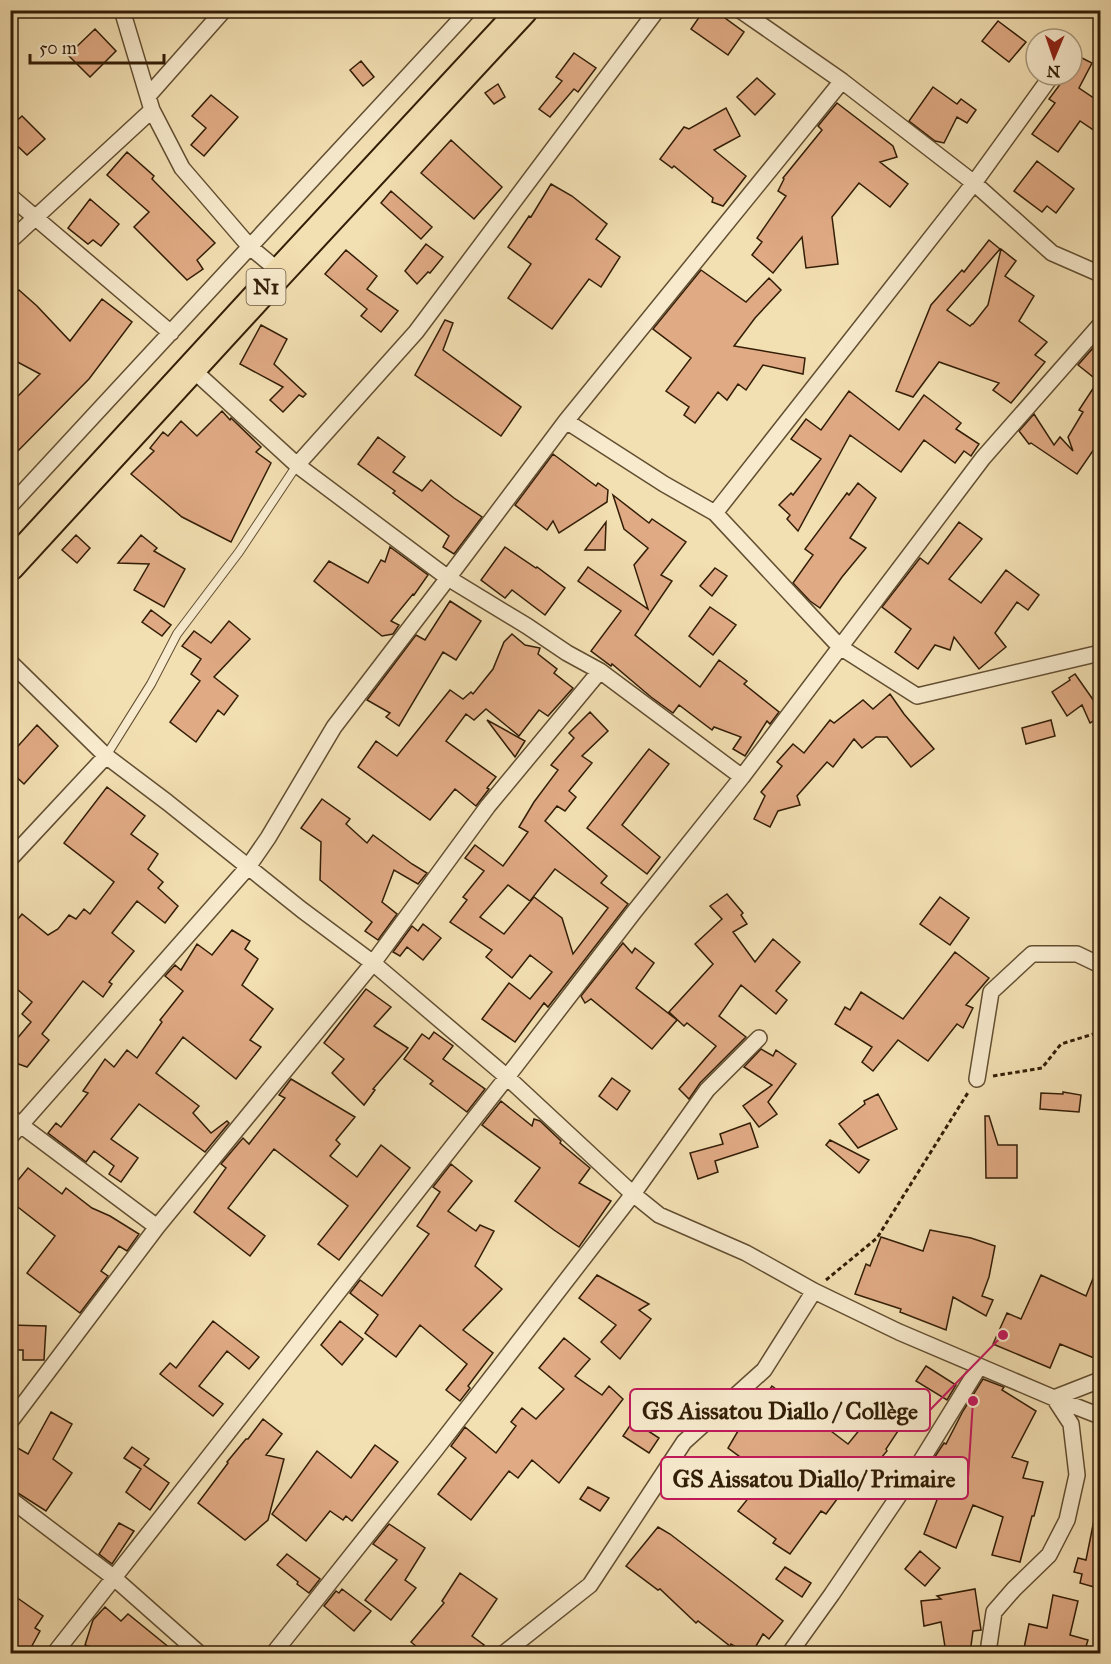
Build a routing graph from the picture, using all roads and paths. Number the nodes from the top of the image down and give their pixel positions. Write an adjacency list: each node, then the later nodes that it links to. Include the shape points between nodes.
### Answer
1 (122, 10): 9 (street)
2 (224, 10): 9 (street)
3 (469, 10): 14 (street)
4 (523, 10): 15 (highway, N1)
5 (657, 10): 21 (street, via 416,332)
6 (740, 10): 7 (street)
7 (842, 81): 10 (street); 20 (street)
8 (1043, 87): 10 (street)
9 (150, 103): 12 (street); 14 (street, via 182,168)
10 (974, 183): 16 (street, via 1052,253); 23 (street)
11 (10, 196): 12 (street)
12 (35, 218): 13 (street); 18 (street)
13 (10, 241)
14 (250, 247): 15 (street); 18 (street)
15 (280, 272): 19 (highway, N1)
16 (1101, 274)
17 (1101, 325): 26 (street, via 983,458)
18 (171, 333): 22 (street)
19 (191, 368): 21 (street); 24 (highway, N1)
20 (566, 421): 23 (street); 25 (street)
21 (297, 465): 25 (street); 30 (lane, via 239,552 177,634)
22 (10, 506)
23 (715, 513): 26 (street)
24 (10, 566)
25 (448, 578): 29 (street); 33 (street, via 334,727)
26 (840, 647): 27 (street, via 917,696); 31 (street)
27 (1101, 653)
28 (10, 662): 30 (street)
29 (600, 671): 31 (street); 34 (street, via 488,806)
30 (106, 756): 32 (street); 33 (street)
31 (742, 777): 38 (street)
32 (10, 859)
33 (248, 867): 34 (street); 40 (street)
34 (373, 963): 38 (street); 43 (street)
35 (1101, 965): 39 (street, via 1077,954 1032,954 991,992)
36 (1101, 1032): 39 (path, via 1061,1044 1042,1068)
37 (759, 1038): 42 (street, via 707,1090)
38 (507, 1077): 42 (street); 51 (street)
39 (976, 1079): 44 (path, via 877,1238)
40 (16, 1121): 41 (street); 43 (street)
41 (10, 1137)
42 (633, 1194): 44 (street, via 659,1215 746,1254); 55 (street)
43 (157, 1227): 49 (street)
44 (814, 1291): 45 (street); 56 (street, via 764,1371 684,1442 590,1585)
45 (979, 1366): 47 (street); 57 (street, via 908,1482)
46 (1101, 1380): 47 (street)
47 (1054, 1398): 48 (street); 52 (street, via 1071,1424 1077,1475 1066,1520 1049,1555 994,1612)
48 (1101, 1416)
49 (10, 1422)
50 (10, 1499): 51 (street)
51 (113, 1577): 53 (street); 54 (street)
52 (988, 1652)
53 (54, 1653)
54 (200, 1653)
55 (273, 1653)
56 (503, 1653)
57 (789, 1653)

